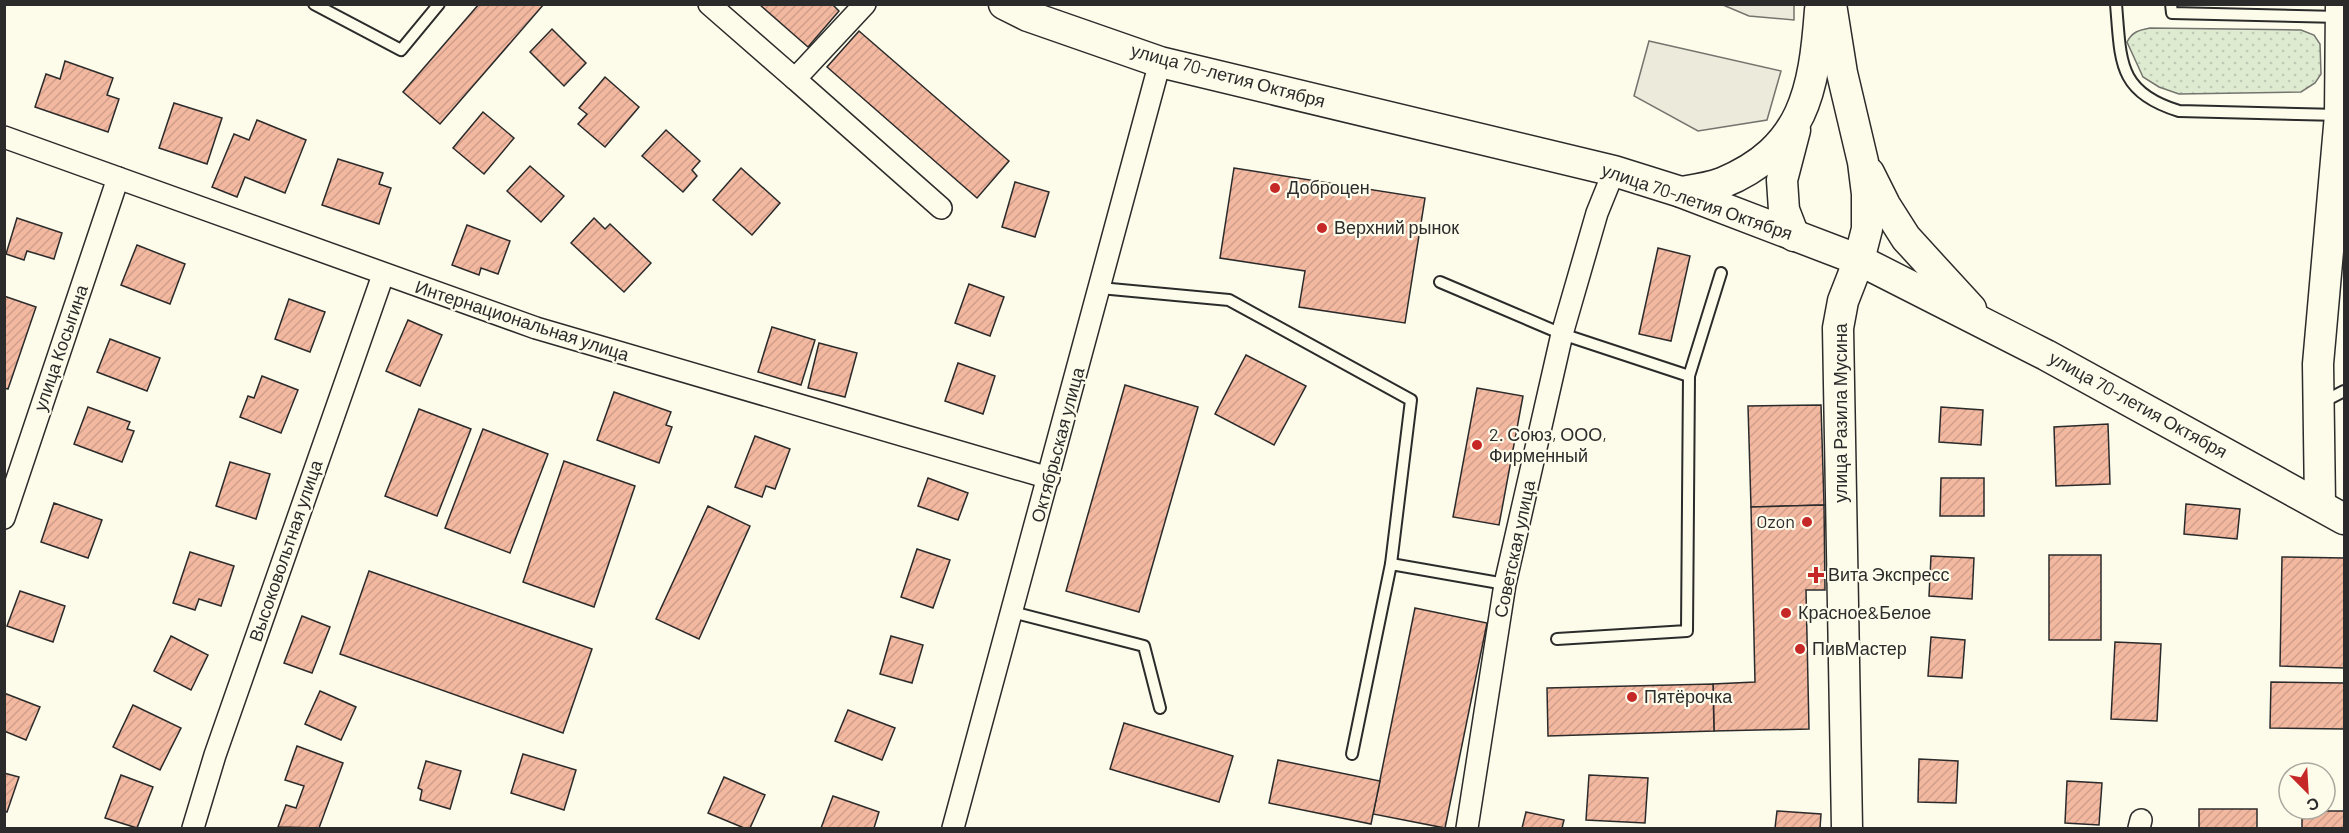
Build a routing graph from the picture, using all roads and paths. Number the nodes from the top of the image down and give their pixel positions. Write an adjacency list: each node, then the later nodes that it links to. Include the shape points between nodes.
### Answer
1 (314, 4): 2 (lane, via 401,50)
2 (439, 4)
3 (709, 4): 12 (street)
4 (865, 4): 12 (street)
5 (1004, 4): 11 (main road, улица 70-летия Октября)
6 (1821, 4): 14 (main road, via 1817,57)
7 (1831, 4): 16 (main road, улица Разила Мусина)
8 (2116, 4): 13 (lane, via 2120,56 2128,77 2136,90 2158,105 2179,111)
9 (2172, 4): 10 (lane, via 2172,13)
10 (2341, 11): 13 (main road)
11 (1161, 62): 17 (main road, улица 70-летия Октября); 26 (street, Октябрьская улица)
12 (795, 79): 20 (street)
13 (2340, 115): 30 (main road, via 2318,364)
14 (1796, 124): 19 (main road, via 1774,151 1749,169 1720,184); 21 (main road, via 1782,180 1784,210)
15 (4, 137): 18 (street, Интернациональная улица)
16 (1863, 162): 22 (main road, улица Разила Мусина, via 1867,229); 27 (main road, via 1906,238)
17 (1614, 171): 19 (main road, улица 70-летия Октября); 28 (street, Советская улица, via 1597,213)
18 (118, 178): 24 (street, Интернациональная улица); 33 (street, улица Косыгина)
19 (1681, 192): 21 (main road, улица 70-летия Октября)
20 (941, 208)
21 (1794, 236): 22 (main road, улица 70-летия Октября)
22 (1859, 260): 27 (main road, улица 70-летия Октября); 43 (main road, улица Разила Мусина, via 1843,301 1838,328)
23 (1720, 273): 29 (lane)
24 (383, 275): 31 (street, Интернациональная улица, via 536,328); 40 (street, Высоковольтная улица)
25 (1440, 282): 28 (lane)
26 (1100, 288): 31 (street, Октябрьская улица); 34 (lane, via 1229,300 1411,400)
27 (1986, 324): 32 (main road, улица 70-летия Октября)
28 (1562, 334): 29 (lane); 35 (street, Советская улица)
29 (1689, 376): 37 (lane, via 1687,632)
30 (2331, 398): 32 (main road)
31 (1049, 478): 36 (street, Октябрьская улица)
32 (2332, 512)
33 (4, 518)
34 (1390, 564): 35 (lane); 39 (lane)
35 (1505, 584): 42 (street, Советская улица)
36 (1012, 612): 38 (lane, via 1144,646); 41 (street, Октябрьская улица)
37 (1557, 639)
38 (1160, 708)
39 (1352, 754)
40 (193, 828)
41 (953, 828)
42 (1467, 828)
43 (1848, 828)

